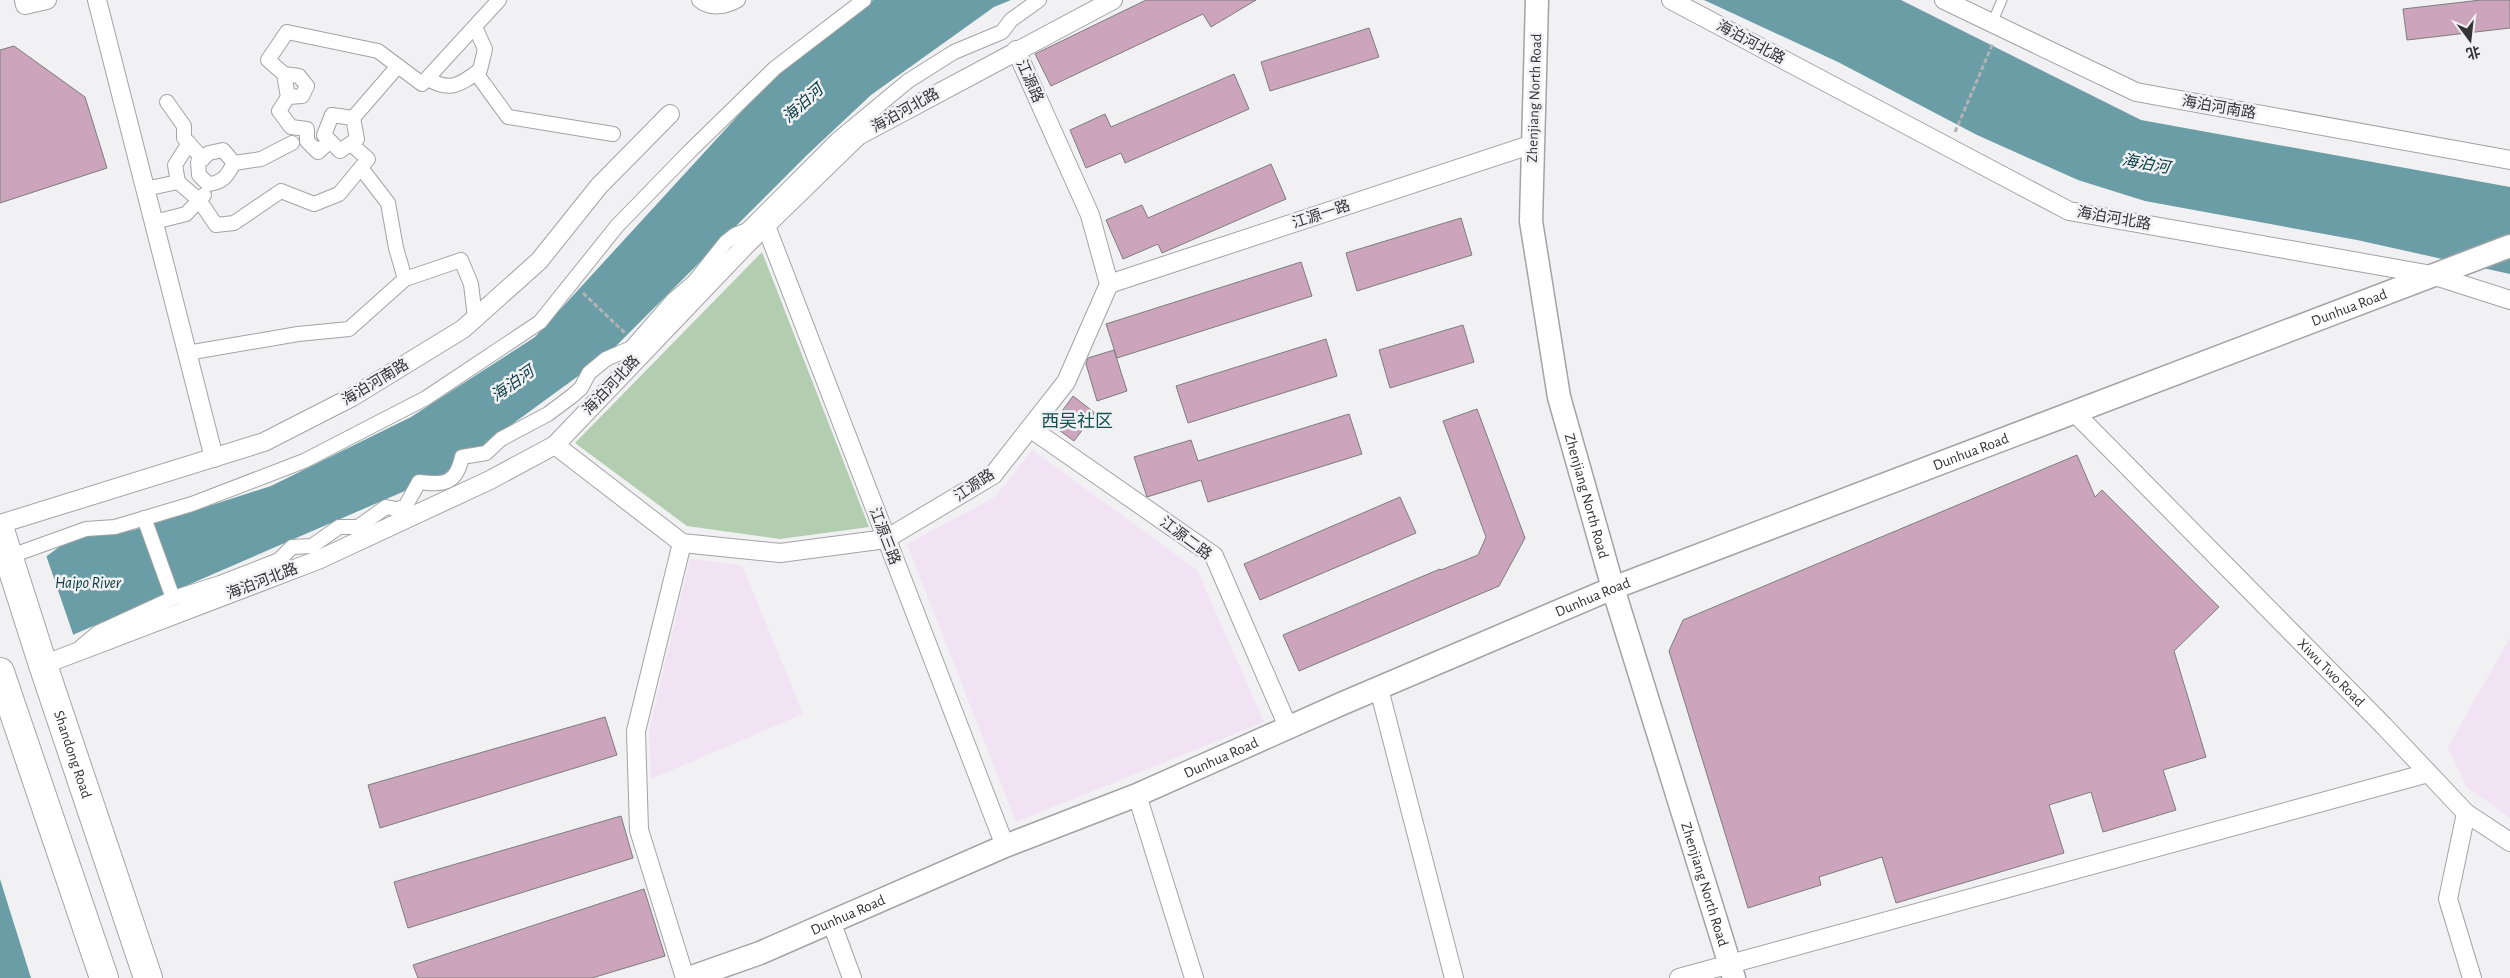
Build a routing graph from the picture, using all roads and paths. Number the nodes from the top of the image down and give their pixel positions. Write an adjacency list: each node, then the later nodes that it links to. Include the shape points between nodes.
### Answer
1 (24, 0): 2 (street, via 25,5)
2 (47, 0)
3 (97, 0): 41 (street)
4 (499, 0): 15 (street)
5 (738, 0): 13 (street, via 728,6)
6 (864, 0): 48 (street, via 768,74 617,226)
7 (1039, 0): 52 (street, via 1011,20 1002,32 954,52 876,106 837,140 747,230 726,242 694,282)
8 (1113, 0): 17 (street, 海泊河北路)
9 (1537, 0): 34 (street, Zhenjiang North Road)
10 (1672, 0): 46 (street, 海泊河北路, via 2069,211)
11 (1944, 0): 14 (street, 海泊河南路)
12 (2002, 0): 14 (lane)
13 (703, 2)
14 (1992, 23): 36 (street, 海泊河南路, via 2136,92)
15 (475, 27): 20 (street, via 485,49); 21 (street)
16 (1993, 42): 27 (path)
17 (1016, 50): 44 (street, 海泊河北路, via 858,136); 49 (street, 江源路, via 1090,215)
18 (398, 66): 19 (street, via 378,51 287,32 268,60); 21 (street, via 422,84); 25 (street)
19 (284, 74): 22 (street); 22 (street, via 299,76 307,86 302,96)
20 (476, 74): 21 (street, via 457,86 440,86); 28 (street, via 508,117)
21 (428, 79)
22 (288, 97): 26 (street, via 279,111)
23 (167, 102): 31 (street, via 184,126 184,138)
24 (670, 114): 51 (street, 海泊河南路, via 599,186 539,260)
25 (353, 118): 30 (street, via 332,115 324,135); 33 (street, via 357,139)
26 (291, 127): 29 (street, via 307,129); 32 (street, via 289,141)
27 (1954, 132)
28 (613, 134)
29 (307, 141): 30 (street, via 318,152); 32 (street, via 296,146)
30 (330, 141): 33 (street, via 340,152)
31 (188, 143): 35 (street); 39 (street, via 175,165)
32 (292, 143): 37 (street, via 261,160)
33 (351, 144): 38 (street, via 368,159)
34 (1533, 144): 49 (street, 江源一路); 64 (street, Zhenjiang North Road, via 1531,221 1559,397)
35 (202, 159): 37 (street, via 209,153 223,150); 40 (street, via 198,162 199,176 208,184)
36 (2510, 160)
37 (234, 163): 40 (street, via 227,176)
38 (360, 168): 42 (street, via 340,194 314,204 281,191 234,223 216,225); 47 (street, via 388,203)
39 (178, 182): 41 (street); 42 (street)
40 (214, 184): 42 (street)
41 (145, 189): 43 (street)
42 (199, 200): 43 (street, via 186,214)
43 (154, 222): 53 (street)
44 (766, 226): 56 (street, 海泊河北路); 61 (street, 江源三路)
45 (2510, 246): 46 (street, Dunhua Road)
46 (2432, 275): 50 (street, 海泊河北路); 54 (street, Dunhua Road)
47 (405, 279): 51 (street, via 461,260 471,284); 53 (street, via 349,330 298,334)
48 (572, 282): 52 (path); 58 (street, via 540,322 426,398 304,461 192,504)
49 (1109, 284): 55 (street, 江源路, via 1066,382)
50 (2510, 300)
51 (475, 318): 57 (street, 海泊河南路, via 463,329 352,397 264,442)
52 (635, 342): 65 (street, via 631,348 606,359 589,373 581,388 548,414 501,438 486,453 462,456 459,471 443,484 419,482 405,507 386,507 358,527 339,527 312,546 292,547 279,560)
53 (188, 353): 57 (street)
54 (2074, 412): 64 (street, Dunhua Road); 71 (street, Xiwu Two Road)
55 (1030, 428): 61 (street, 江源路, via 993,475); 70 (street, 江源二路, via 1214,556)
56 (555, 445): 62 (street); 66 (street, 海泊河北路, via 490,480 318,560)
57 (214, 458): 59 (street, 海泊河南路)
58 (144, 518): 63 (street, via 115,527 86,529); 65 (street)
59 (0, 524)
60 (0, 530): 63 (main road, Shandong Road)
61 (886, 539): 62 (street, 江源路, via 780,553); 75 (street, 江源三路)
62 (682, 542): 80 (street, via 636,731 639,830)
63 (11, 567): 67 (main road, Shandong Road)
64 (1613, 588): 69 (street, Dunhua Road); 77 (street, Zhenjiang North Road)
65 (172, 598): 66 (street, via 99,632)
66 (72, 654): 67 (street, 海泊河北路)
67 (43, 665): 79 (main road, Shandong Road)
68 (3, 682): 78 (main road)
69 (1379, 690): 70 (street, Dunhua Road); 83 (street)
70 (1289, 729): 72 (street, Dunhua Road)
71 (2428, 773): 73 (street, Xiwu Two Road); 77 (street)
72 (1137, 795): 75 (street, Dunhua Road); 82 (street)
73 (2466, 814): 74 (street, Xiwu Two Road); 85 (street, via 2448,899)
74 (2510, 842)
75 (1005, 846): 76 (street, Dunhua Road)
76 (831, 921): 80 (street, Dunhua Road, via 760,953); 81 (street)
77 (1732, 970): 84 (street)
78 (104, 978)
79 (148, 978)
80 (687, 978)
81 (852, 978)
82 (1194, 978)
83 (1454, 978)
84 (1679, 978)
85 (2472, 978)

